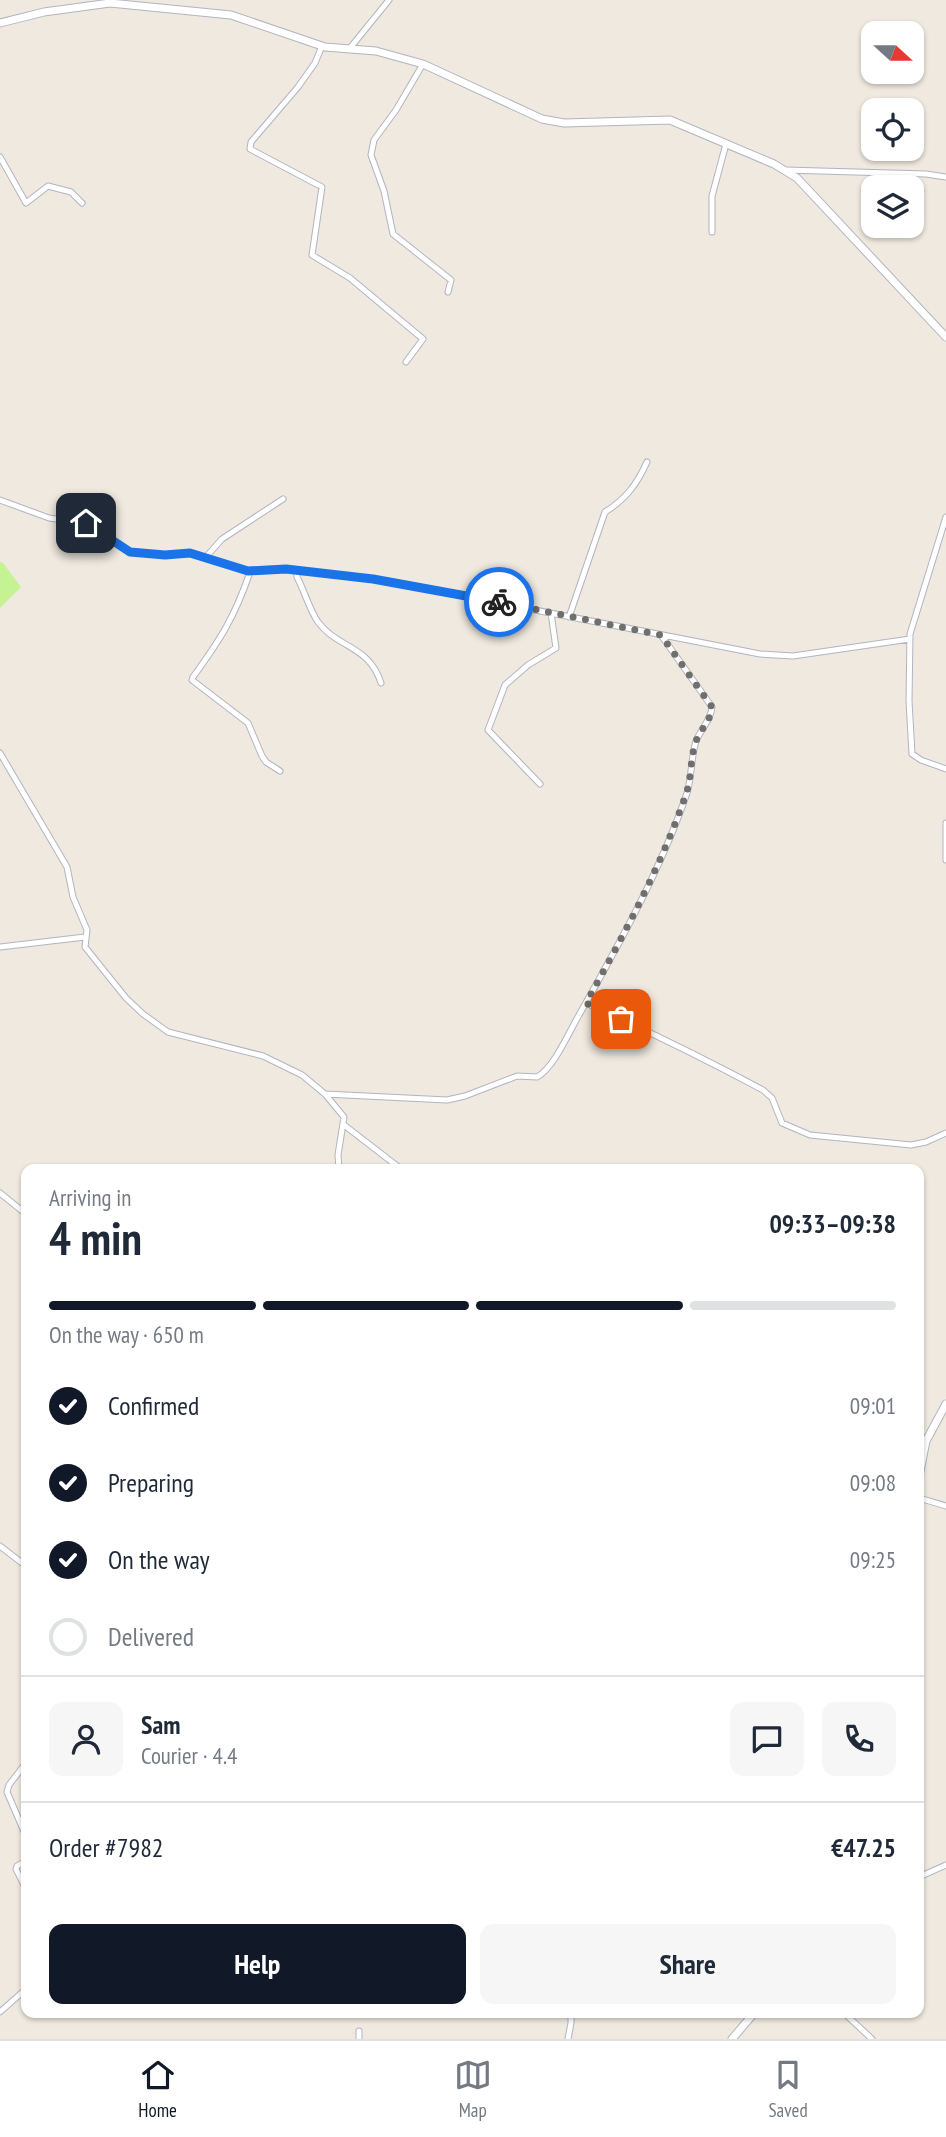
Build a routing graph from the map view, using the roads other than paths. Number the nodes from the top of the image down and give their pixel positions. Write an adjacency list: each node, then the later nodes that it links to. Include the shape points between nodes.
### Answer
1 (389, 0): 4 (street)
2 (0, 23): 3 (main road, via 68,8 124,3 232,15)
3 (322, 46): 4 (main road); 14 (street, via 312,67 250,149 322,187 312,255 350,278 423,339)
4 (349, 48): 5 (main road)
5 (423, 64): 6 (main road, via 541,119 564,123 670,120); 12 (street, via 374,140 371,155 393,233 451,280)
6 (726, 144): 8 (main road); 11 (street, via 712,196)
7 (0, 157): 10 (street, via 26,203 48,187 71,192)
8 (785, 170): 9 (street); 13 (main road, via 805,185)
9 (946, 177)
10 (82, 203)
11 (712, 232)
12 (448, 292)
13 (946, 337)
14 (406, 362)
15 (647, 462): 23 (street, via 636,486 606,512)
16 (283, 499): 19 (street, via 222,539)
17 (0, 500): 19 (street, via 49,518 86,523 130,552 190,553)
18 (946, 517): 25 (street)
19 (205, 558): 20 (street)
20 (248, 571): 21 (street); 29 (street, via 228,628 192,679 248,723 261,756)
21 (297, 571): 22 (street, via 387,581); 26 (street, via 319,623 374,666)
22 (551, 613): 23 (street); 30 (street, via 556,648 505,685 488,730)
23 (569, 617): 24 (street)
24 (661, 635): 25 (street, via 793,656); 35 (street, via 712,710 696,741 690,783 675,825 628,927)
25 (910, 639): 28 (street, via 912,754)
26 (381, 683)
27 (0, 754): 33 (street, via 67,867 87,930)
28 (946, 769)
29 (280, 771)
30 (540, 784)
31 (946, 823): 32 (street)
32 (946, 860)
33 (85, 937): 34 (street); 36 (street, via 89,954 126,998 168,1032 263,1056 298,1072)
34 (0, 947)
35 (586, 1003): 36 (street, via 564,1043 537,1077 517,1076 447,1100); 38 (street, via 763,1090 772,1098 782,1123 810,1135 902,1145)
36 (325, 1094): 37 (street, via 344,1117)
37 (344, 1125): 39 (street); 40 (street)
38 (946, 1133)
39 (339, 1164)
40 (395, 1164)
41 (0, 1193): 42 (street)
42 (21, 1210)
43 (946, 1404): 44 (main road)
44 (924, 1451)
45 (924, 1500): 46 (street)
46 (946, 1506)
47 (0, 1546): 48 (street)
48 (21, 1562)
49 (21, 1769): 50 (street, via 7,1793)
50 (21, 1825)
51 (21, 1834): 52 (street)
52 (17, 1835)
53 (21, 1864): 56 (street, via 16,1869)
54 (946, 1865): 55 (street)
55 (924, 1875)
56 (21, 1879)
57 (21, 1993): 58 (street)
58 (0, 2012)
59 (571, 2018): 64 (street)
60 (750, 2018): 65 (main road)
61 (849, 2018): 66 (street)
62 (359, 2031): 63 (street)
63 (359, 2039)
64 (568, 2039)
65 (732, 2039)
66 (872, 2039)

